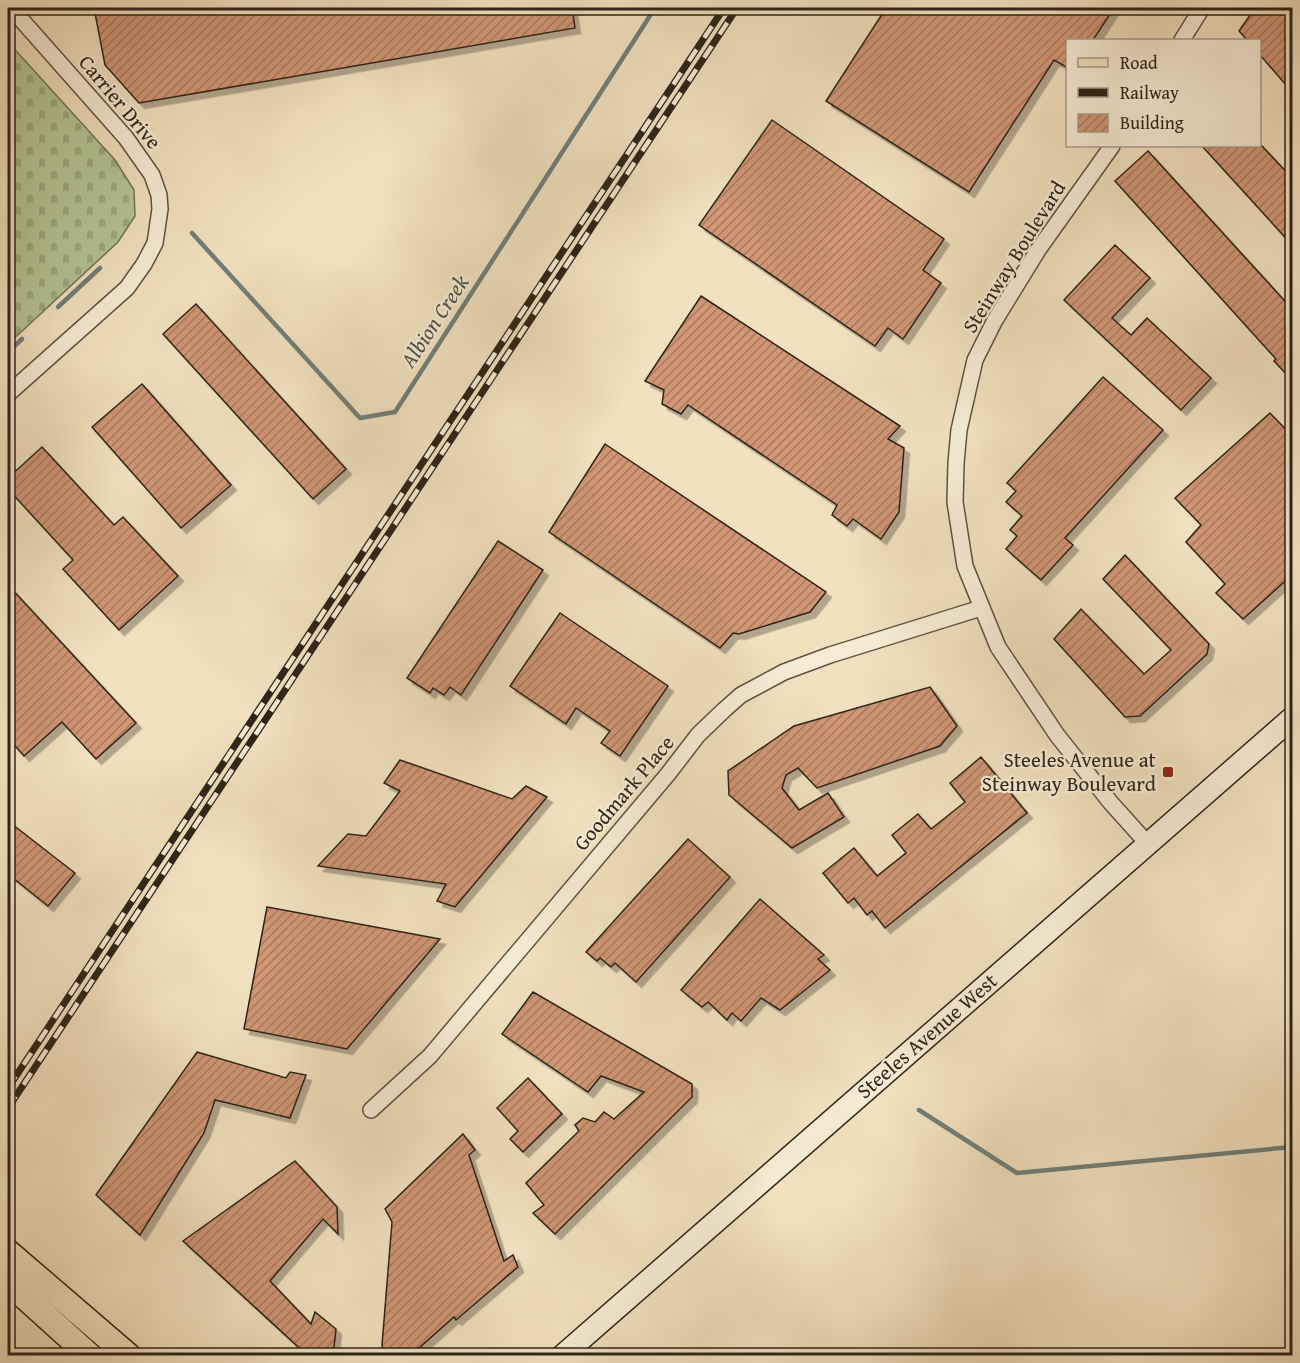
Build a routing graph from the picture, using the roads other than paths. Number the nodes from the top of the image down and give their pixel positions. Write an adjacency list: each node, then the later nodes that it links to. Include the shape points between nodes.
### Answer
1 (11, 8): 5 (street, Carrier Drive, via 126,138 152,175 160,209 155,243 127,288)
2 (1202, 8): 3 (street)
3 (1183, 39)
4 (1111, 147): 6 (street, Steinway Boulevard, via 1038,250 994,320 975,360 959,430 955,502 965,566)
5 (8, 394)
6 (981, 608): 8 (street, Steinway Boulevard, via 998,647 1033,702); 9 (street, Goodmark Place, via 821,658 741,695 698,735 430,1056)
7 (1293, 718): 8 (main road, Steeles Avenue West)
8 (1147, 843): 14 (main road, Steeles Avenue West)
9 (371, 1110)
10 (8, 1251): 13 (main road)
11 (8, 1282): 12 (main road)
12 (90, 1356)
13 (129, 1356)
14 (562, 1356)

